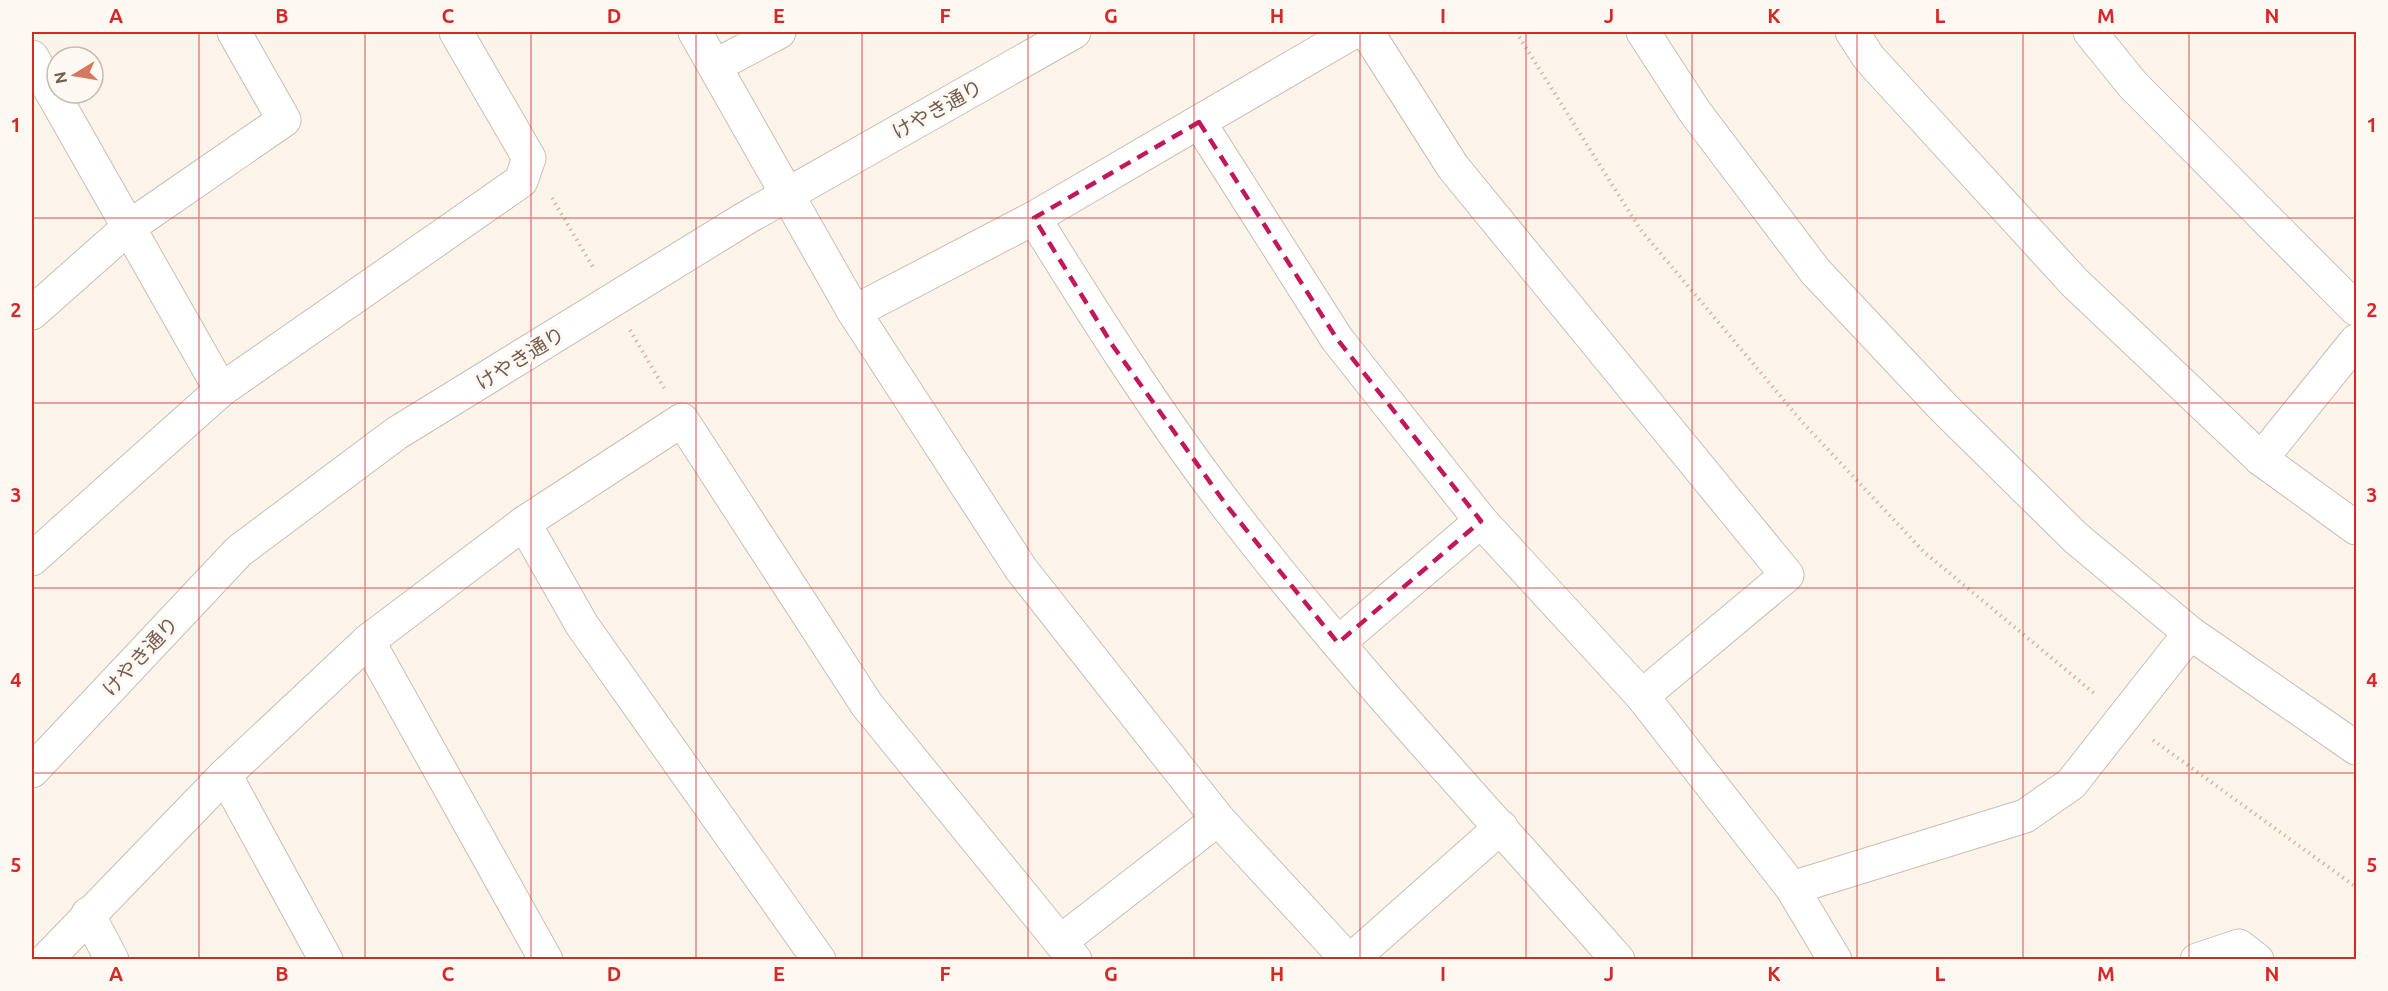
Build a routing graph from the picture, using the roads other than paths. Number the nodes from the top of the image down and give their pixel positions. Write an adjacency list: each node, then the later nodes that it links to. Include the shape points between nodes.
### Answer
1 (234, 32): 16 (street, via 284,120)
2 (456, 32): 21 (street, via 529,158 521,181)
3 (695, 32): 12 (street)
4 (779, 32): 12 (street)
5 (1074, 32): 14 (street, けやき通り)
6 (1353, 32): 13 (street)
7 (1367, 32): 30 (street, via 1454,167 1787,575)
8 (1643, 32): 27 (street, via 1695,112 1815,272 1943,407 2076,538)
9 (1852, 32): 22 (street, via 1869,58 2075,283)
10 (2090, 32): 17 (street, via 2133,85)
11 (32, 57): 16 (street)
12 (715, 66): 14 (street)
13 (1199, 122): 15 (street); 23 (street, via 1337,339)
14 (786, 195): 18 (street); 32 (street, けやき通り, via 397,434 239,551)
15 (1034, 218): 18 (street); 29 (street, via 1113,346 1207,477)
16 (129, 227): 19 (street); 21 (street)
17 (2356, 309)
18 (854, 312): 34 (street, via 1021,569)
19 (32, 313)
20 (2356, 341): 22 (street)
21 (221, 390): 26 (street)
22 (2261, 459): 25 (street)
23 (1481, 521): 29 (street); 30 (street)
24 (524, 523): 28 (street); 38 (street, via 682,420 867,705); 39 (street, via 582,625)
25 (2356, 528)
26 (32, 559)
27 (2190, 633): 31 (street); 36 (street, via 2071,784 2025,816)
28 (368, 642): 33 (street); 43 (street)
29 (1338, 643): 35 (street)
30 (1642, 696): 36 (street)
31 (2356, 748)
32 (32, 771)
33 (225, 775): 37 (street); 42 (street)
34 (1218, 819): 38 (street); 44 (street)
35 (1501, 827): 44 (street); 45 (street)
36 (1792, 888): 46 (street)
37 (88, 914): 40 (street); 41 (street)
38 (1067, 951)
39 (816, 958)
40 (46, 960)
41 (112, 960)
42 (326, 960)
43 (546, 960)
44 (1350, 960)
45 (1618, 960)
46 (1836, 960)
47 (2197, 960): 48 (street, via 2239,946)
48 (2257, 960)

